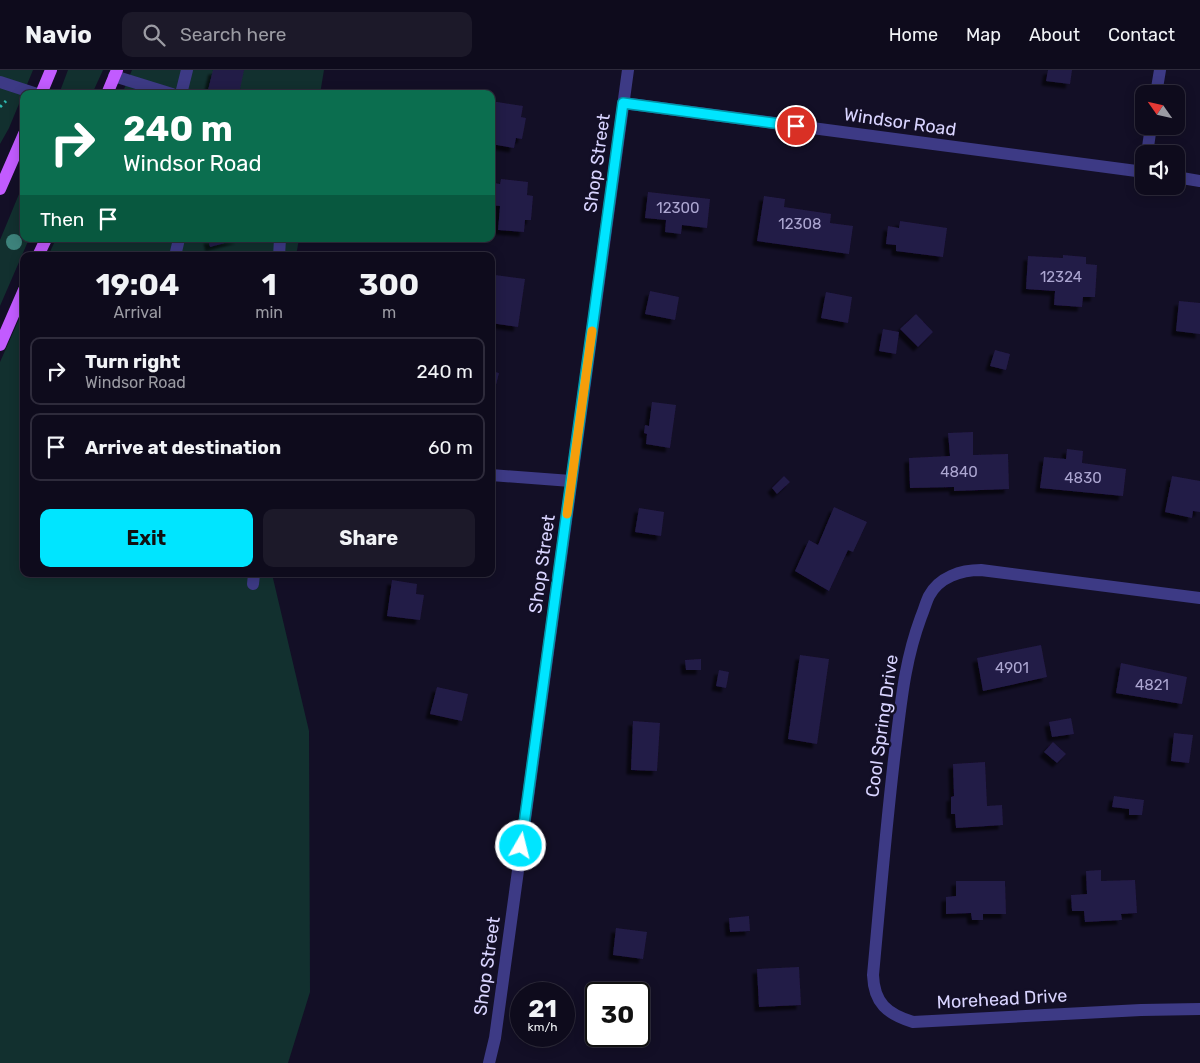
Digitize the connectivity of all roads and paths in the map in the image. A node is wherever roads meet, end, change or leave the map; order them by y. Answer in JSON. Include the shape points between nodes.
{"nodes":[{"id":1,"x":51,"y":70,"type":"edge"},
{"id":2,"x":187,"y":70,"type":"edge"},
{"id":3,"x":628,"y":70,"type":"edge"},
{"id":4,"x":1160,"y":70,"type":"edge"},
{"id":5,"x":115,"y":73,"type":"edge"},
{"id":6,"x":0,"y":82,"type":"edge"},
{"id":7,"x":1158,"y":85,"type":"edge"},
{"id":8,"x":25,"y":90,"type":"edge"},
{"id":9,"x":44,"y":90,"type":"edge"},
{"id":10,"x":109,"y":90,"type":"edge"},
{"id":11,"x":161,"y":90,"type":"edge"},
{"id":12,"x":182,"y":90,"type":"edge"},
{"id":13,"x":623,"y":103,"type":"junction"},
{"id":14,"x":20,"y":143,"type":"edge"},
{"id":15,"x":1135,"y":171,"type":"edge"},
{"id":16,"x":1185,"y":178,"type":"edge"},
{"id":17,"x":1200,"y":181,"type":"edge"},
{"id":18,"x":0,"y":189,"type":"edge"},
{"id":19,"x":20,"y":299,"type":"edge"},
{"id":20,"x":0,"y":345,"type":"edge"},
{"id":21,"x":495,"y":474,"type":"edge"},
{"id":22,"x":571,"y":481,"type":"junction"},
{"id":23,"x":1200,"y":598,"type":"edge"},
{"id":24,"x":877,"y":936,"type":"joint"},
{"id":25,"x":1200,"y":1010,"type":"edge"},
{"id":26,"x":489,"y":1063,"type":"edge"}],
"edges":[{"from":1,"to":9,"type":"main road"},
{"from":2,"to":12,"type":"street"},
{"from":3,"to":13,"type":"street","name":"Shop Street"},
{"from":4,"to":7,"type":"street"},
{"from":5,"to":10,"type":"main road"},
{"from":5,"to":11,"type":"street"},
{"from":6,"to":8,"type":"street"},
{"from":13,"to":15,"type":"street","name":"Windsor Road"},
{"from":13,"to":22,"type":"street","name":"Shop Street"},
{"from":14,"to":18,"type":"main road"},
{"from":16,"to":17,"type":"street"},
{"from":19,"to":20,"type":"main road"},
{"from":21,"to":22,"type":"street"},
{"from":22,"to":26,"type":"street","name":"Shop Street"},
{"from":23,"to":24,"type":"street","name":"Cool Spring Drive","via":[[980,570],[967,570],[940,582],[929,595],[904,676]]},
{"from":24,"to":25,"type":"street","name":"Morehead Drive","via":[[873,975],[876,995],[884,1008],[896,1017],[913,1022]]}]}
